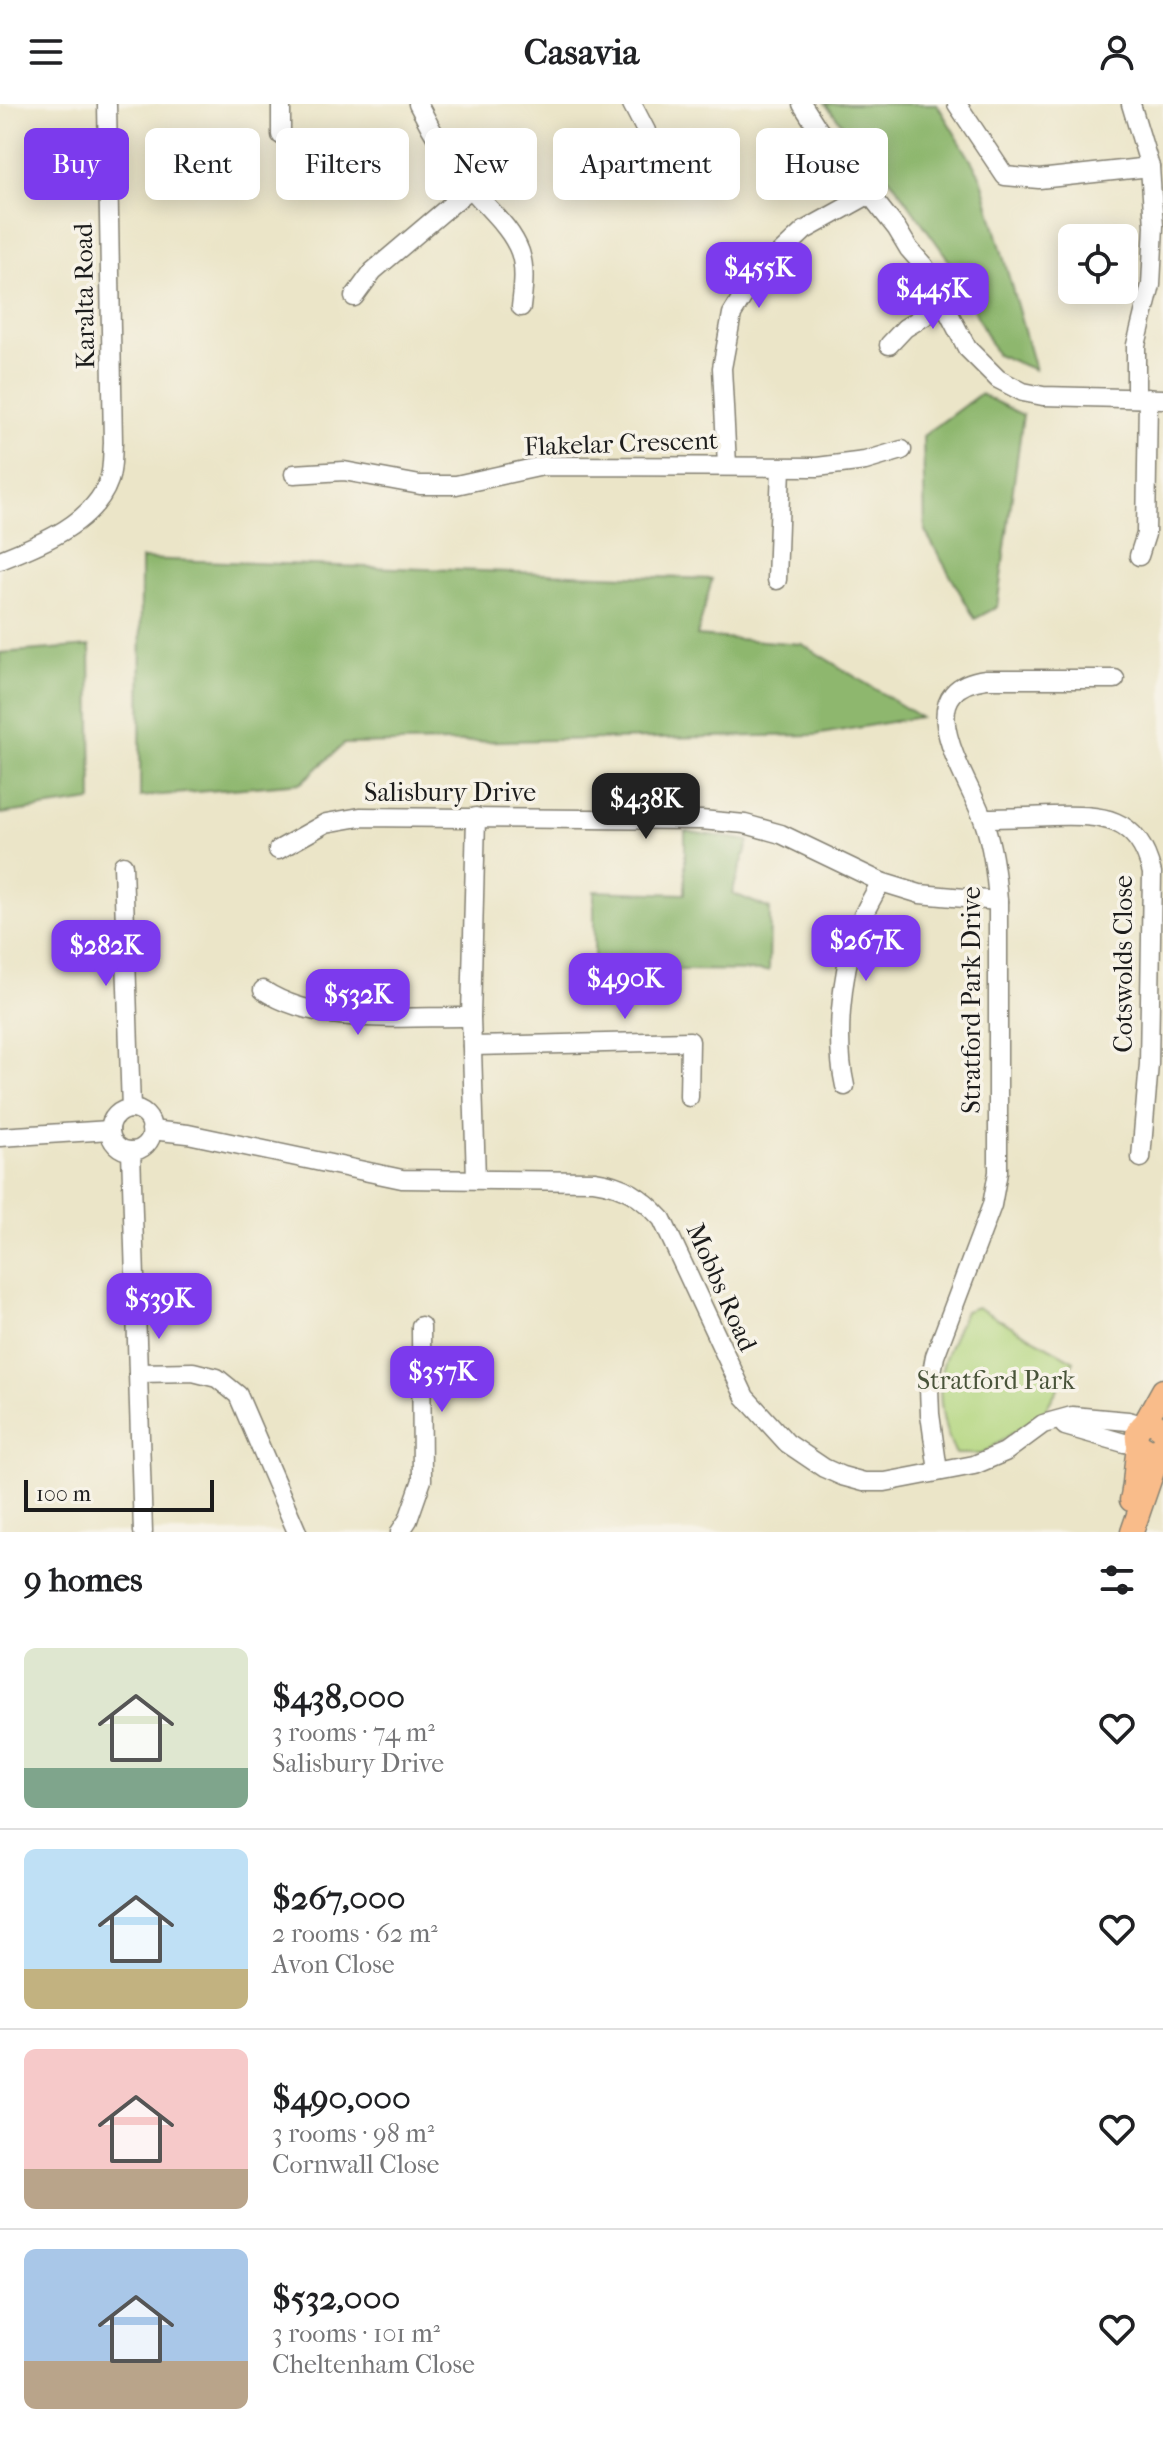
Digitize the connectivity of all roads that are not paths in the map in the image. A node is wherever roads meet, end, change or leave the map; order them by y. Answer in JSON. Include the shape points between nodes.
{"nodes":[{"id":1,"x":107,"y":104,"type":"edge"},
{"id":2,"x":281,"y":104,"type":"edge"},
{"id":3,"x":418,"y":104,"type":"edge"},
{"id":4,"x":632,"y":104,"type":"edge"},
{"id":5,"x":802,"y":104,"type":"edge"},
{"id":6,"x":957,"y":104,"type":"edge"},
{"id":7,"x":1131,"y":104,"type":"edge"},
{"id":8,"x":281,"y":128,"type":"edge"},
{"id":9,"x":430,"y":128,"type":"edge"},
{"id":10,"x":644,"y":128,"type":"edge"},
{"id":11,"x":817,"y":128,"type":"edge"},
{"id":12,"x":1150,"y":167,"type":"junction"},
{"id":13,"x":457,"y":200,"type":"edge"},
{"id":14,"x":482,"y":200,"type":"edge"},
{"id":15,"x":859,"y":200,"type":"edge"},
{"id":16,"x":874,"y":200,"type":"edge"},
{"id":17,"x":354,"y":297,"type":"dead end"},
{"id":18,"x":943,"y":305,"type":"junction"},
{"id":19,"x":521,"y":307,"type":"dead end"},
{"id":20,"x":889,"y":345,"type":"dead end"},
{"id":21,"x":1149,"y":398,"type":"edge"},
{"id":22,"x":902,"y":450,"type":"dead end"},
{"id":23,"x":727,"y":465,"type":"junction"},
{"id":24,"x":781,"y":467,"type":"junction"},
{"id":25,"x":294,"y":474,"type":"dead end"},
{"id":26,"x":1139,"y":556,"type":"dead end"},
{"id":27,"x":0,"y":560,"type":"edge"},
{"id":28,"x":777,"y":580,"type":"dead end"},
{"id":29,"x":1115,"y":679,"type":"dead end"},
{"id":30,"x":476,"y":817,"type":"junction"},
{"id":31,"x":983,"y":818,"type":"junction"},
{"id":32,"x":278,"y":850,"type":"dead end"},
{"id":33,"x":123,"y":865,"type":"dead end"},
{"id":34,"x":881,"y":882,"type":"junction"},
{"id":35,"x":998,"y":901,"type":"junction"},
{"id":36,"x":263,"y":990,"type":"dead end"},
{"id":37,"x":471,"y":1017,"type":"junction"},
{"id":38,"x":472,"y":1046,"type":"junction"},
{"id":39,"x":845,"y":1086,"type":"dead end"},
{"id":40,"x":689,"y":1097,"type":"dead end"},
{"id":41,"x":131,"y":1109,"type":"junction"},
{"id":42,"x":110,"y":1130,"type":"junction"},
{"id":43,"x":151,"y":1130,"type":"junction"},
{"id":44,"x":0,"y":1137,"type":"edge"},
{"id":45,"x":131,"y":1151,"type":"junction"},
{"id":46,"x":1141,"y":1158,"type":"dead end"},
{"id":47,"x":476,"y":1179,"type":"junction"},
{"id":48,"x":421,"y":1326,"type":"dead end"},
{"id":49,"x":139,"y":1373,"type":"junction"},
{"id":50,"x":1163,"y":1390,"type":"edge"},
{"id":51,"x":1148,"y":1432,"type":"edge"},
{"id":52,"x":938,"y":1471,"type":"junction"},
{"id":53,"x":1163,"y":1472,"type":"edge"},
{"id":54,"x":143,"y":1532,"type":"edge"},
{"id":55,"x":297,"y":1532,"type":"edge"},
{"id":56,"x":400,"y":1532,"type":"edge"},
{"id":57,"x":1121,"y":1532,"type":"edge"},
{"id":58,"x":1132,"y":1532,"type":"edge"},
{"id":59,"x":1139,"y":1532,"type":"edge"}],
"edges":[{"from":1,"to":27,"type":"street","name":"Karalta Road","via":[[112,466],[106,487],[85,513],[35,547]]},
{"from":2,"to":8,"type":"street"},
{"from":3,"to":9,"type":"street"},
{"from":4,"to":10,"type":"street"},
{"from":5,"to":11,"type":"street"},
{"from":6,"to":12,"type":"street","via":[[1005,176],[1039,179]]},
{"from":7,"to":12,"type":"street"},
{"from":12,"to":21,"type":"street","via":[[1151,285],[1136,345]]},
{"from":13,"to":17,"type":"street","via":[[373,271]]},
{"from":14,"to":19,"type":"street","via":[[519,251],[524,277]]},
{"from":15,"to":23,"type":"street","via":[[805,230],[755,277],[732,314],[722,368]]},
{"from":16,"to":18,"type":"street","via":[[924,266]]},
{"from":18,"to":20,"type":"street","via":[[905,328]]},
{"from":18,"to":21,"type":"street","via":[[975,358],[1010,386],[1043,396]]},
{"from":21,"to":26,"type":"street","via":[[1146,534]]},
{"from":22,"to":24,"type":"street","name":"Flakelar Crescent","via":[[865,461]]},
{"from":23,"to":24,"type":"street","name":"Flakelar Crescent"},
{"from":23,"to":25,"type":"street","name":"Flakelar Crescent","via":[[543,466],[456,485],[420,485],[344,471]]},
{"from":24,"to":28,"type":"street"},
{"from":29,"to":31,"type":"street","name":"Stratford Park Drive","via":[[986,679],[967,682],[953,694],[946,710],[948,736]]},
{"from":30,"to":32,"type":"street","name":"Salisbury Drive","via":[[360,817],[326,823]]},
{"from":30,"to":34,"type":"street","name":"Salisbury Drive","via":[[745,824],[781,834]]},
{"from":30,"to":37,"type":"street"},
{"from":31,"to":35,"type":"street","name":"Stratford Park Drive","via":[[995,859]]},
{"from":31,"to":46,"type":"street","name":"Cotswolds Close","via":[[1095,815],[1135,836],[1147,852],[1152,873],[1149,1064]]},
{"from":33,"to":41,"type":"street"},
{"from":34,"to":35,"type":"street","name":"Salisbury Drive","via":[[920,894]]},
{"from":34,"to":39,"type":"street","via":[[857,929],[845,977]]},
{"from":35,"to":52,"type":"street","name":"Stratford Park Drive","via":[[998,1172],[992,1205],[935,1356],[929,1388]]},
{"from":36,"to":37,"type":"street","via":[[276,999],[332,1015]]},
{"from":37,"to":38,"type":"street"},
{"from":38,"to":40,"type":"street","via":[[690,1041]]},
{"from":38,"to":47,"type":"street"},
{"from":41,"to":42,"type":"street","via":[[114,1118]]},
{"from":41,"to":43,"type":"street","via":[[148,1118]]},
{"from":42,"to":44,"type":"street"},
{"from":42,"to":45,"type":"street","via":[[114,1143]]},
{"from":43,"to":45,"type":"street","via":[[148,1142]]},
{"from":43,"to":47,"type":"street","name":"Mobbs Road","via":[[402,1179]]},
{"from":45,"to":49,"type":"street"},
{"from":47,"to":52,"type":"street","name":"Mobbs Road","via":[[594,1181],[638,1195],[673,1238],[745,1397],[787,1443],[824,1468],[864,1482]]},
{"from":48,"to":56,"type":"street","via":[[422,1480]]},
{"from":49,"to":54,"type":"street"},
{"from":49,"to":55,"type":"street","via":[[193,1372],[217,1378],[238,1395]]},
{"from":50,"to":51,"type":"main road"},
{"from":51,"to":52,"type":"street","name":"Mobbs Road","via":[[1124,1443],[1061,1421],[1043,1424],[990,1460]]},
{"from":51,"to":57,"type":"main road","via":[[1136,1456],[1135,1485]]},
{"from":51,"to":58,"type":"main road"},
{"from":53,"to":59,"type":"main road"}]}
